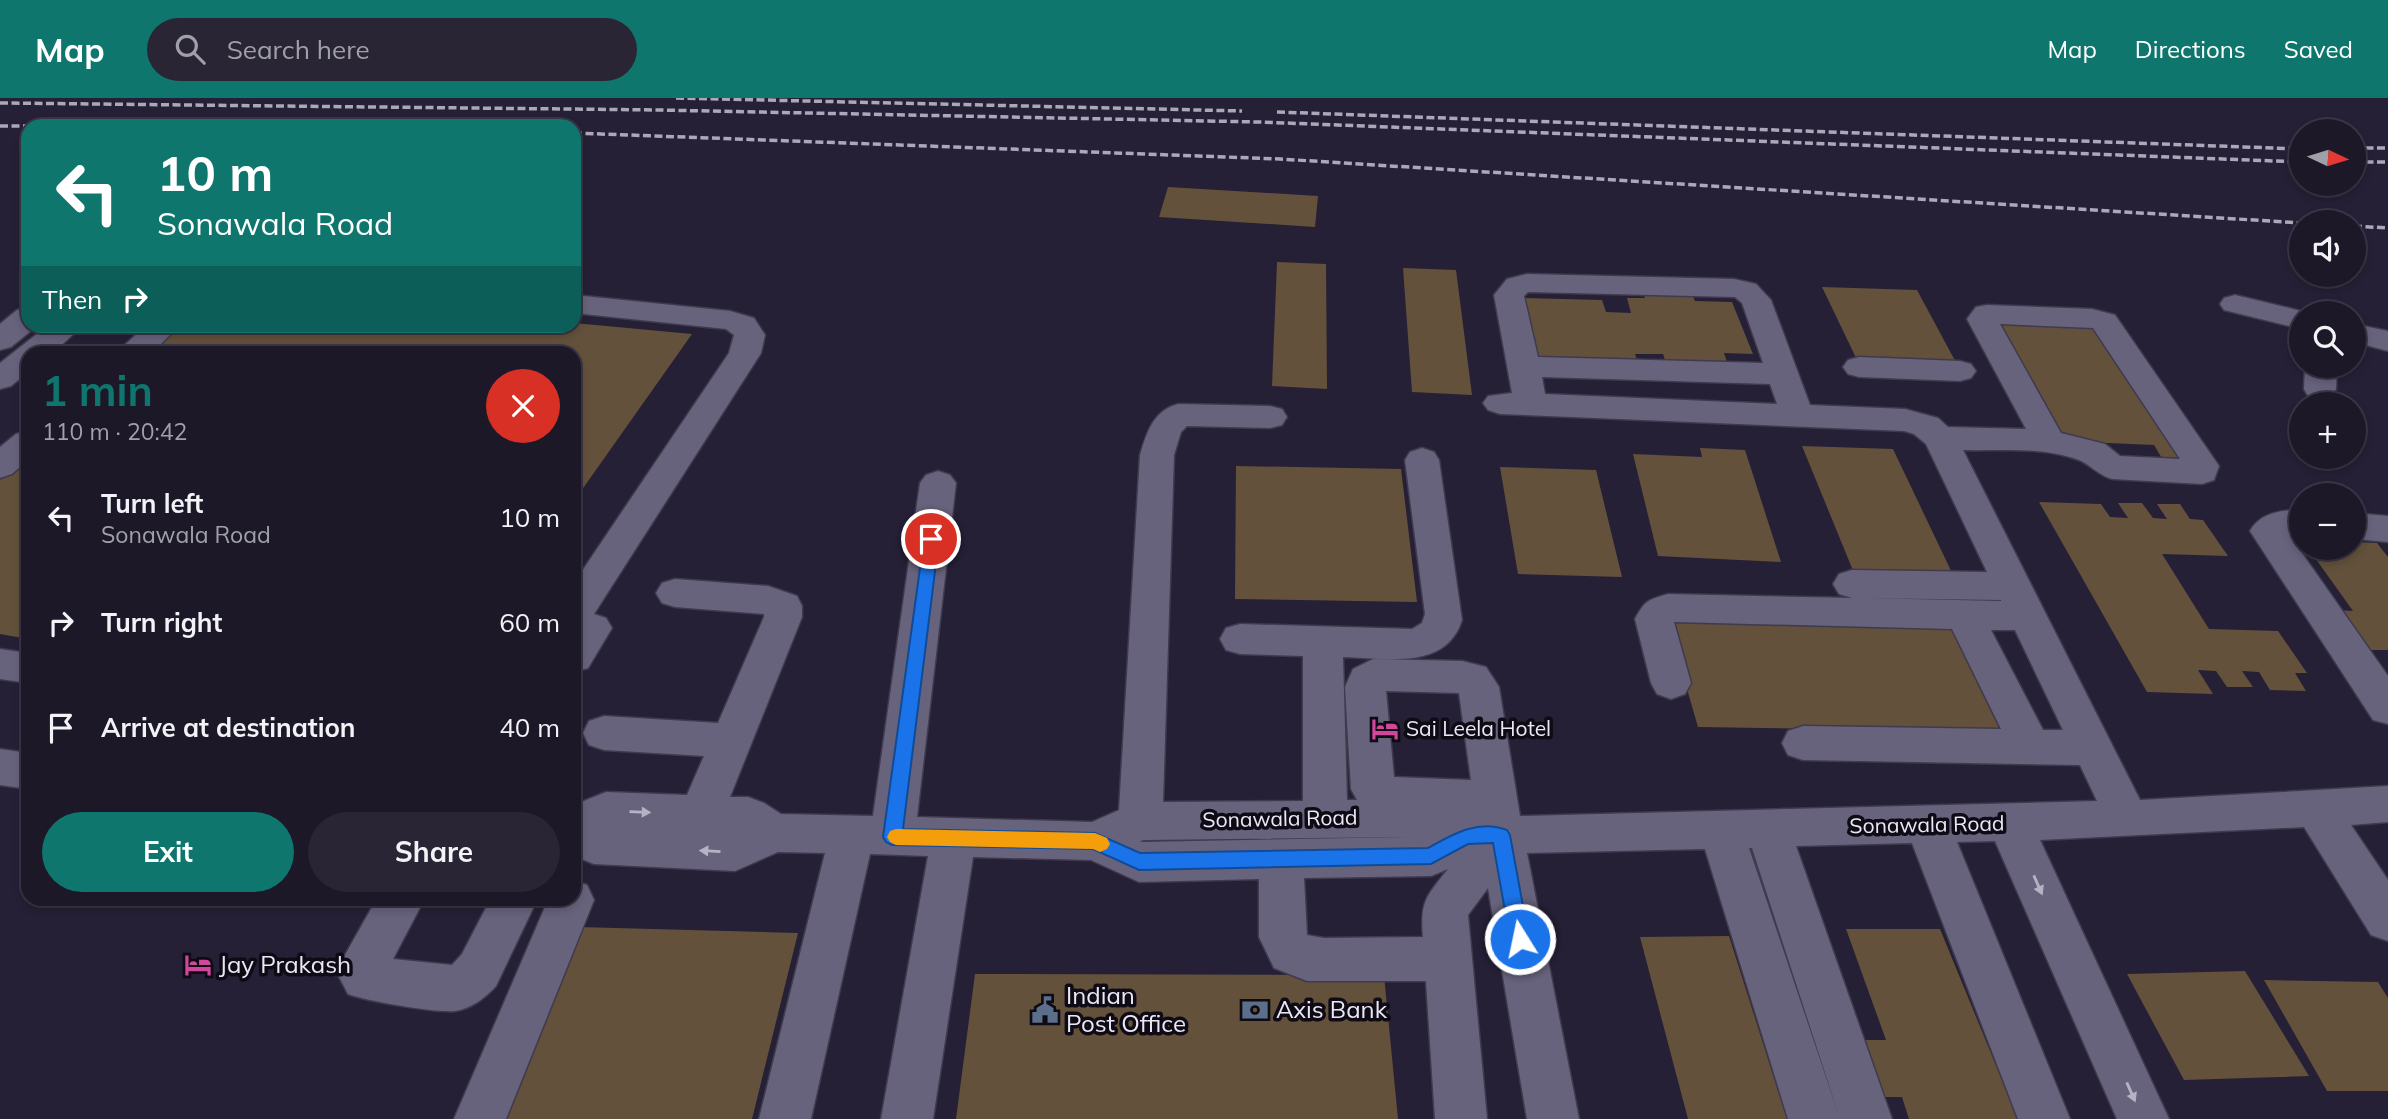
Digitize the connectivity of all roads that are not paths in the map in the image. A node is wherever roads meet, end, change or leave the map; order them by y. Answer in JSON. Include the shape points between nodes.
{"nodes":[{"id":1,"x":2235,"y":304,"type":"dead end"},
{"id":2,"x":581,"y":305,"type":"edge"},
{"id":3,"x":2289,"y":317,"type":"edge"},
{"id":4,"x":21,"y":323,"type":"edge"},
{"id":5,"x":57,"y":333,"type":"edge"},
{"id":6,"x":155,"y":333,"type":"edge"},
{"id":7,"x":2366,"y":335,"type":"edge"},
{"id":8,"x":0,"y":340,"type":"edge"},
{"id":9,"x":2388,"y":341,"type":"edge"},
{"id":10,"x":41,"y":346,"type":"edge"},
{"id":11,"x":140,"y":346,"type":"edge"},
{"id":12,"x":21,"y":362,"type":"edge"},
{"id":13,"x":1524,"y":367,"type":"junction"},
{"id":14,"x":1960,"y":371,"type":"dead end"},
{"id":15,"x":1782,"y":374,"type":"junction"},
{"id":16,"x":0,"y":379,"type":"edge"},
{"id":17,"x":1797,"y":414,"type":"junction"},
{"id":18,"x":1270,"y":417,"type":"dead end"},
{"id":19,"x":1905,"y":420,"type":"junction"},
{"id":20,"x":1940,"y":438,"type":"junction"},
{"id":21,"x":2049,"y":441,"type":"junction"},
{"id":22,"x":21,"y":448,"type":"edge"},
{"id":23,"x":1422,"y":460,"type":"dead end"},
{"id":24,"x":0,"y":466,"type":"edge"},
{"id":25,"x":938,"y":483,"type":"dead end"},
{"id":26,"x":2289,"y":523,"type":"edge"},
{"id":27,"x":2366,"y":527,"type":"edge"},
{"id":28,"x":2388,"y":529,"type":"edge"},
{"id":29,"x":1852,"y":584,"type":"dead end"},
{"id":30,"x":675,"y":593,"type":"dead end"},
{"id":31,"x":2020,"y":601,"type":"junction"},
{"id":32,"x":1964,"y":614,"type":"junction"},
{"id":33,"x":581,"y":631,"type":"edge"},
{"id":34,"x":1240,"y":639,"type":"dead end"},
{"id":35,"x":1323,"y":641,"type":"junction"},
{"id":36,"x":0,"y":664,"type":"edge"},
{"id":37,"x":21,"y":667,"type":"edge"},
{"id":38,"x":1671,"y":683,"type":"dead end"},
{"id":39,"x":2388,"y":708,"type":"edge"},
{"id":40,"x":604,"y":733,"type":"dead end"},
{"id":41,"x":731,"y":741,"type":"junction"},
{"id":42,"x":1803,"y":743,"type":"dead end"},
{"id":43,"x":2031,"y":747,"type":"junction"},
{"id":44,"x":2093,"y":748,"type":"junction"},
{"id":45,"x":0,"y":767,"type":"edge"},
{"id":46,"x":21,"y":770,"type":"edge"},
{"id":47,"x":2388,"y":804,"type":"edge"},
{"id":48,"x":2316,"y":808,"type":"junction"},
{"id":49,"x":701,"y":814,"type":"junction"},
{"id":50,"x":1325,"y":819,"type":"junction"},
{"id":51,"x":2128,"y":819,"type":"junction"},
{"id":52,"x":1140,"y":821,"type":"junction"},
{"id":53,"x":2010,"y":822,"type":"junction"},
{"id":54,"x":1487,"y":823,"type":"junction"},
{"id":55,"x":1927,"y":824,"type":"junction"},
{"id":56,"x":1721,"y":829,"type":"junction"},
{"id":57,"x":1768,"y":829,"type":"junction"},
{"id":58,"x":774,"y":833,"type":"junction"},
{"id":59,"x":581,"y":835,"type":"edge"},
{"id":60,"x":872,"y":836,"type":"junction"},
{"id":61,"x":954,"y":838,"type":"junction"},
{"id":62,"x":1095,"y":841,"type":"junction"},
{"id":63,"x":1281,"y":859,"type":"junction"},
{"id":64,"x":398,"y":906,"type":"edge"},
{"id":65,"x":511,"y":906,"type":"edge"},
{"id":66,"x":569,"y":906,"type":"edge"},
{"id":67,"x":2388,"y":920,"type":"edge"},
{"id":68,"x":1448,"y":959,"type":"junction"},
{"id":69,"x":480,"y":1119,"type":"edge"},
{"id":70,"x":785,"y":1119,"type":"edge"},
{"id":71,"x":907,"y":1119,"type":"edge"},
{"id":72,"x":1461,"y":1119,"type":"edge"},
{"id":73,"x":1553,"y":1119,"type":"edge"},
{"id":74,"x":1814,"y":1119,"type":"edge"},
{"id":75,"x":1866,"y":1119,"type":"edge"},
{"id":76,"x":2044,"y":1119,"type":"edge"},
{"id":77,"x":2143,"y":1119,"type":"edge"}],
"edges":[{"from":1,"to":3,"type":"street"},
{"from":2,"to":33,"type":"street","via":[[730,320],[749,329],[750,342]]},
{"from":4,"to":8,"type":"street"},
{"from":5,"to":10,"type":"street"},
{"from":6,"to":11,"type":"street"},
{"from":7,"to":9,"type":"street"},
{"from":12,"to":16,"type":"street"},
{"from":13,"to":15,"type":"street"},
{"from":13,"to":15,"type":"street","via":[[1509,295],[1518,285],[1734,288],[1745,290],[1756,300]]},
{"from":13,"to":17,"type":"street","via":[[1516,403]]},
{"from":14,"to":19,"type":"street","via":[[1871,368]]},
{"from":15,"to":17,"type":"street"},
{"from":17,"to":19,"type":"street"},
{"from":18,"to":52,"type":"street","via":[[1178,415],[1166,428],[1157,455]]},
{"from":19,"to":20,"type":"street","via":[[1926,426]]},
{"from":20,"to":21,"type":"street"},
{"from":20,"to":31,"type":"street"},
{"from":21,"to":21,"type":"street","via":[[1982,319],[1987,314],[2104,322],[2203,469],[2197,474],[2112,467],[2093,452]]},
{"from":22,"to":24,"type":"street"},
{"from":23,"to":35,"type":"street","via":[[1443,625],[1436,635],[1416,644]]},
{"from":25,"to":60,"type":"street"},
{"from":26,"to":39,"type":"street","via":[[2267,531]]},
{"from":27,"to":28,"type":"street"},
{"from":29,"to":31,"type":"street"},
{"from":30,"to":41,"type":"street","via":[[768,600],[783,606],[783,617]]},
{"from":31,"to":32,"type":"street"},
{"from":31,"to":44,"type":"street"},
{"from":32,"to":38,"type":"street","via":[[1668,608],[1654,619]]},
{"from":32,"to":43,"type":"street"},
{"from":34,"to":35,"type":"street"},
{"from":35,"to":50,"type":"street"},
{"from":36,"to":37,"type":"street"},
{"from":40,"to":41,"type":"street"},
{"from":41,"to":49,"type":"street"},
{"from":42,"to":43,"type":"street"},
{"from":43,"to":44,"type":"street"},
{"from":44,"to":51,"type":"street"},
{"from":45,"to":46,"type":"street"},
{"from":47,"to":48,"type":"street","name":"Sonawala Road"},
{"from":48,"to":51,"type":"street","name":"Sonawala Road"},
{"from":48,"to":67,"type":"street"},
{"from":49,"to":58,"type":"street","name":"Sonawala Road","via":[[748,816]]},
{"from":59,"to":49,"type":"street","name":"Sonawala Road","one_way":true,"via":[[606,811]]},
{"from":50,"to":52,"type":"street","name":"Sonawala Road"},
{"from":50,"to":54,"type":"street","name":"Sonawala Road"},
{"from":51,"to":53,"type":"street","name":"Sonawala Road"},
{"from":52,"to":62,"type":"street","name":"Sonawala Road"},
{"from":53,"to":55,"type":"street","name":"Sonawala Road"},
{"from":53,"to":77,"type":"street","one_way":true},
{"from":54,"to":56,"type":"street","name":"Sonawala Road"},
{"from":54,"to":63,"type":"street","name":"Sonawala Road","via":[[1431,856]]},
{"from":54,"to":68,"type":"street","via":[[1444,910]]},
{"from":54,"to":73,"type":"street"},
{"from":55,"to":57,"type":"street","name":"Sonawala Road"},
{"from":55,"to":76,"type":"street"},
{"from":56,"to":57,"type":"street","name":"Sonawala Road"},
{"from":56,"to":74,"type":"street"},
{"from":57,"to":75,"type":"street"},
{"from":58,"to":59,"type":"street","name":"Sonawala Road","one_way":true,"via":[[735,852]]},
{"from":58,"to":60,"type":"street","name":"Sonawala Road"},
{"from":60,"to":61,"type":"street","name":"Sonawala Road"},
{"from":60,"to":70,"type":"street"},
{"from":61,"to":62,"type":"street","name":"Sonawala Road"},
{"from":61,"to":71,"type":"street"},
{"from":62,"to":63,"type":"street","name":"Sonawala Road","via":[[1139,862]]},
{"from":63,"to":68,"type":"street","via":[[1283,937],[1291,953],[1325,960]]},
{"from":64,"to":65,"type":"street","via":[[360,971],[365,978],[455,988],[480,970]]},
{"from":66,"to":69,"type":"street"},
{"from":68,"to":72,"type":"street"}]}
